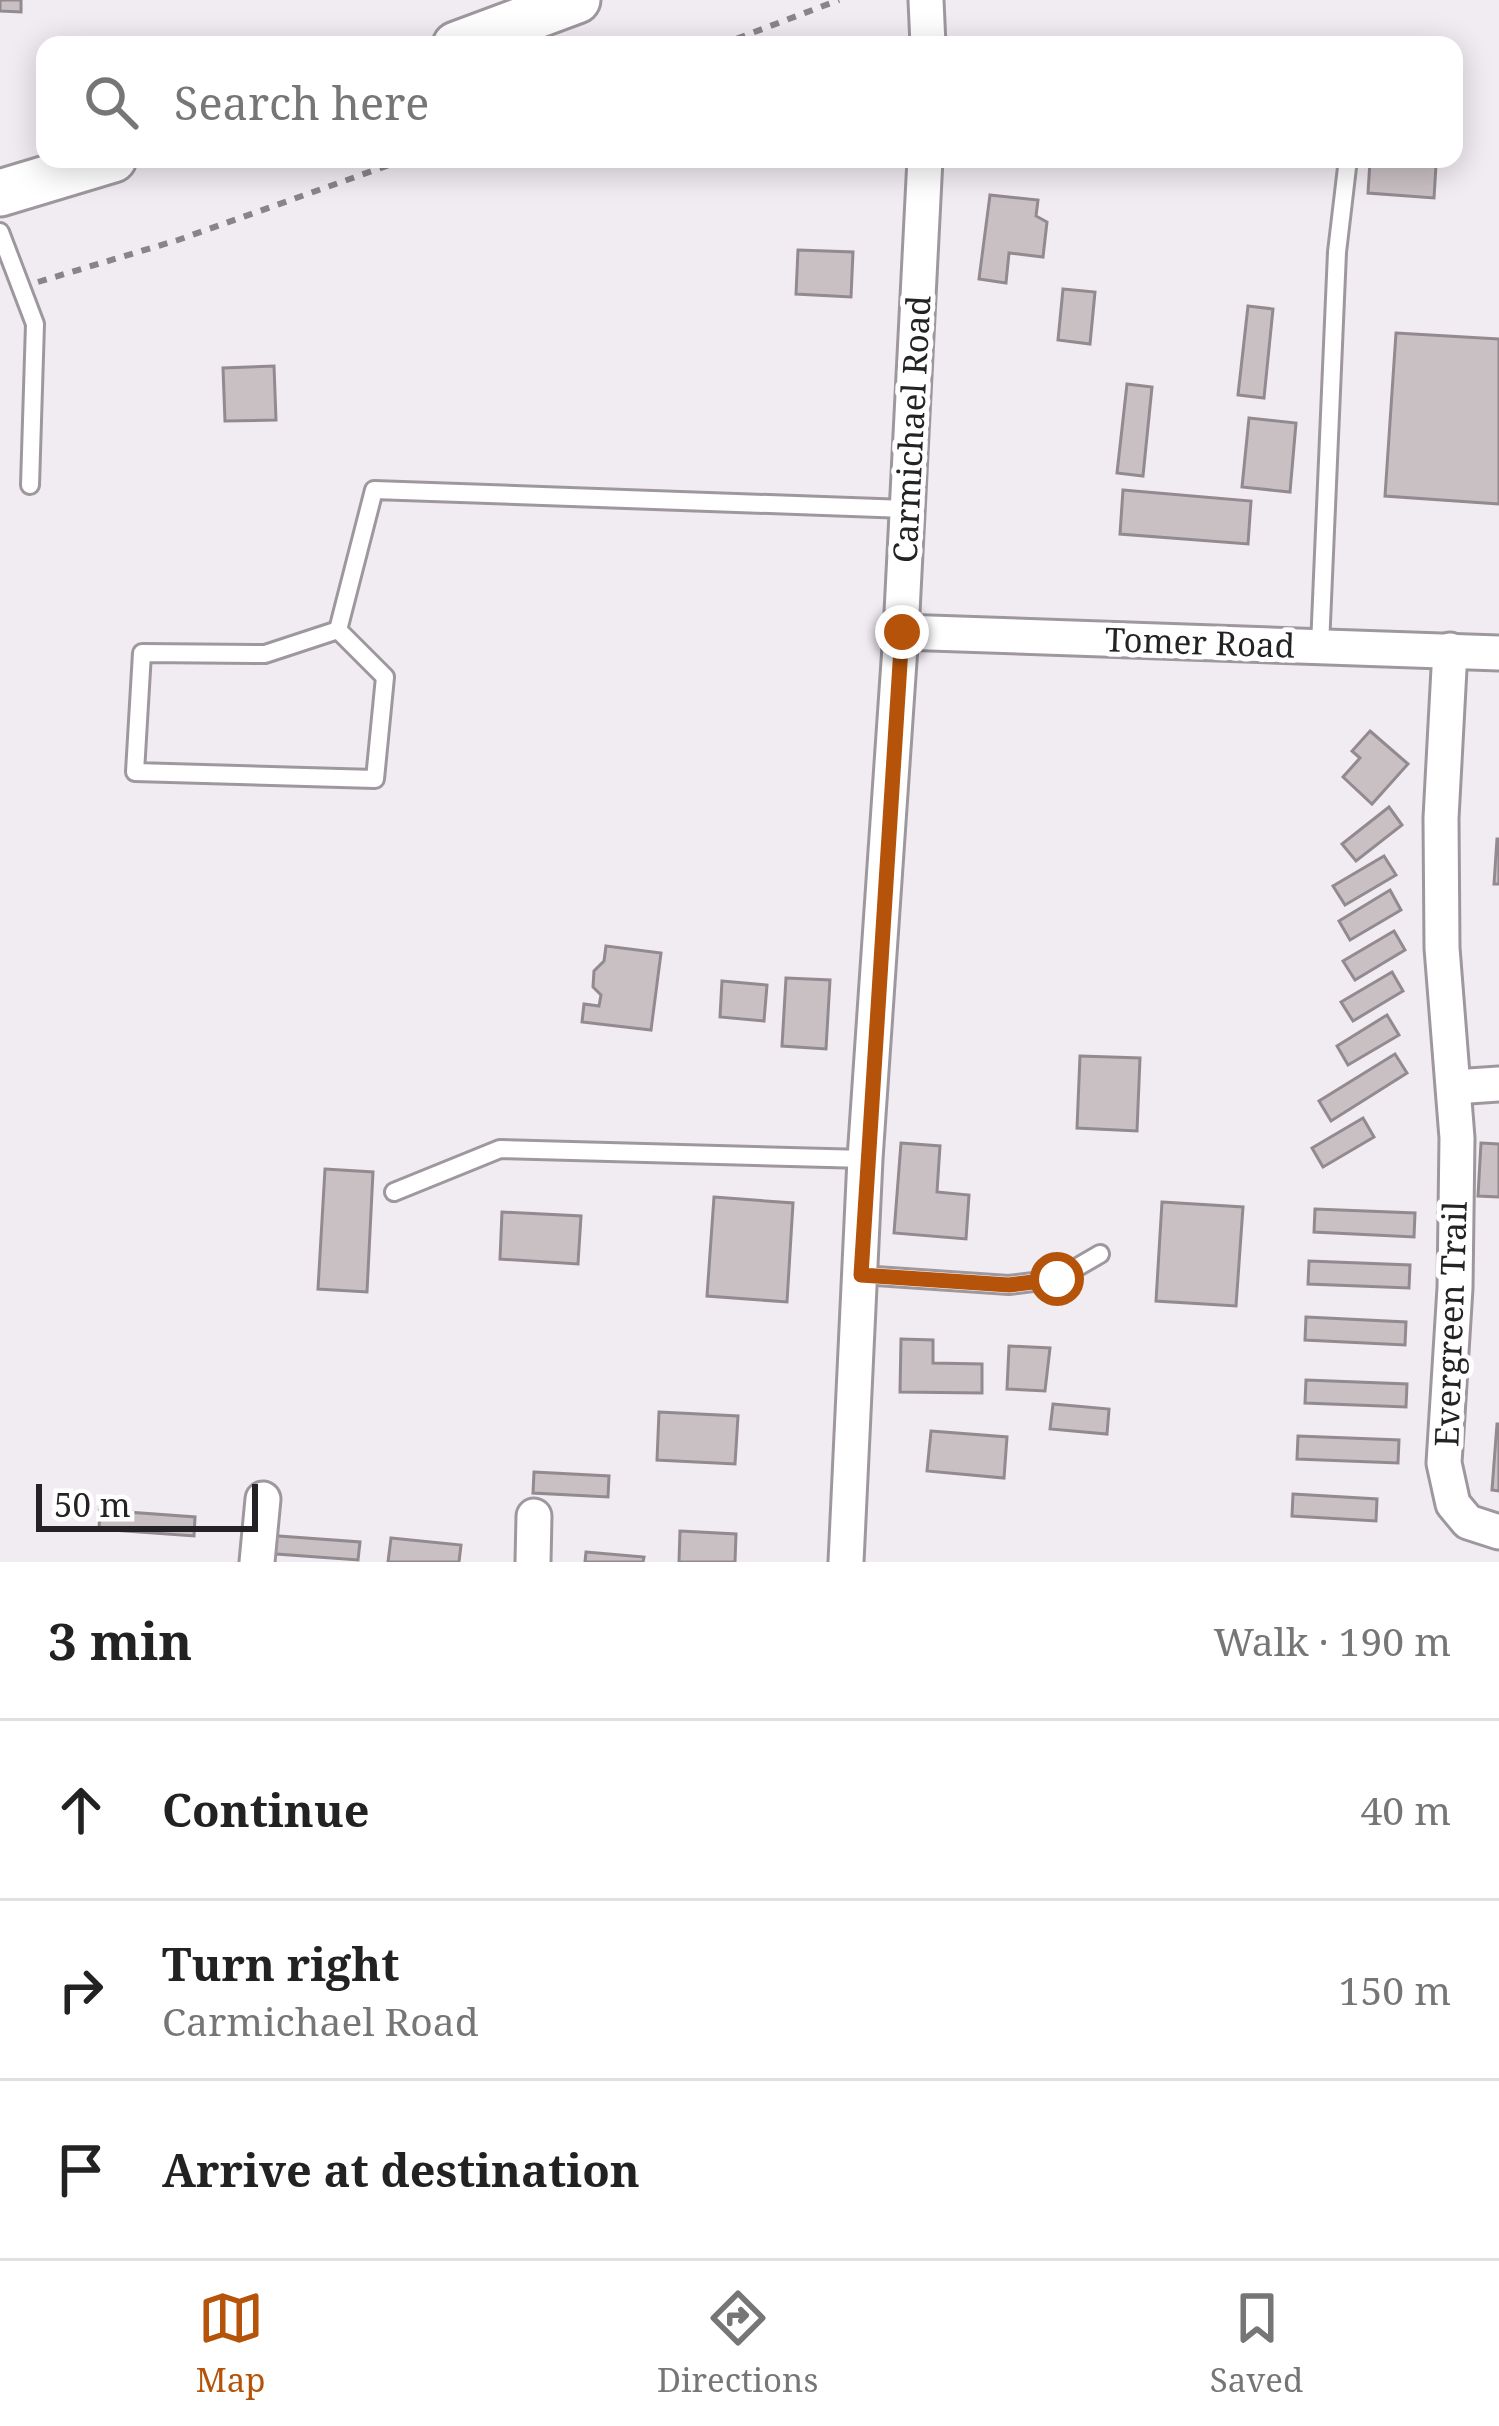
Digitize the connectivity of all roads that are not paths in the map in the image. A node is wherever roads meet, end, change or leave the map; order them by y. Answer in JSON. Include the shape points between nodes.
{"nodes":[{"id":1,"x":578,"y":0,"type":"edge"},
{"id":2,"x":926,"y":0,"type":"edge"},
{"id":3,"x":480,"y":36,"type":"edge"},
{"id":4,"x":928,"y":36,"type":"edge"},
{"id":5,"x":82,"y":168,"type":"edge"},
{"id":6,"x":925,"y":168,"type":"edge"},
{"id":7,"x":1347,"y":168,"type":"edge"},
{"id":8,"x":0,"y":193,"type":"edge"},
{"id":9,"x":0,"y":232,"type":"edge"},
{"id":10,"x":30,"y":485,"type":"dead end"},
{"id":11,"x":905,"y":508,"type":"junction"},
{"id":12,"x":338,"y":630,"type":"junction"},
{"id":13,"x":902,"y":632,"type":"junction"},
{"id":14,"x":1320,"y":646,"type":"junction"},
{"id":15,"x":1450,"y":650,"type":"junction"},
{"id":16,"x":1499,"y":652,"type":"edge"},
{"id":17,"x":1499,"y":1084,"type":"edge"},
{"id":18,"x":1454,"y":1087,"type":"junction"},
{"id":19,"x":866,"y":1159,"type":"junction"},
{"id":20,"x":394,"y":1192,"type":"dead end"},
{"id":21,"x":1100,"y":1254,"type":"dead end"},
{"id":22,"x":861,"y":1275,"type":"junction"},
{"id":23,"x":263,"y":1499,"type":"dead end"},
{"id":24,"x":534,"y":1516,"type":"dead end"},
{"id":25,"x":1499,"y":1532,"type":"edge"},
{"id":26,"x":257,"y":1562,"type":"edge"},
{"id":27,"x":533,"y":1562,"type":"edge"},
{"id":28,"x":846,"y":1562,"type":"edge"}],
"edges":[{"from":1,"to":3,"type":"main road"},
{"from":2,"to":4,"type":"street"},
{"from":5,"to":8,"type":"main road"},
{"from":6,"to":11,"type":"street","name":"Carmichael Road"},
{"from":7,"to":14,"type":"lane"},
{"from":9,"to":10,"type":"lane","via":[[35,324]]},
{"from":11,"to":12,"type":"lane","via":[[374,490]]},
{"from":11,"to":13,"type":"street","name":"Carmichael Road"},
{"from":12,"to":12,"type":"lane","via":[[265,653],[142,653],[135,772],[375,779],[385,676]]},
{"from":13,"to":14,"type":"street","name":"Tomer Road"},
{"from":13,"to":19,"type":"street","name":"Carmichael Road"},
{"from":14,"to":15,"type":"street","name":"Tomer Road"},
{"from":15,"to":16,"type":"street","name":"Tomer Road"},
{"from":15,"to":18,"type":"street","name":"Evergreen Trail","via":[[1441,818]]},
{"from":17,"to":18,"type":"street"},
{"from":18,"to":25,"type":"street","name":"Evergreen Trail","via":[[1455,1288],[1444,1463],[1453,1504],[1468,1522]]},
{"from":19,"to":20,"type":"lane","via":[[500,1149]]},
{"from":19,"to":22,"type":"street","name":"Carmichael Road"},
{"from":21,"to":22,"type":"lane","via":[[1057,1279],[1009,1285]]},
{"from":22,"to":28,"type":"street","name":"Carmichael Road"},
{"from":23,"to":26,"type":"street"},
{"from":24,"to":27,"type":"street"}]}
